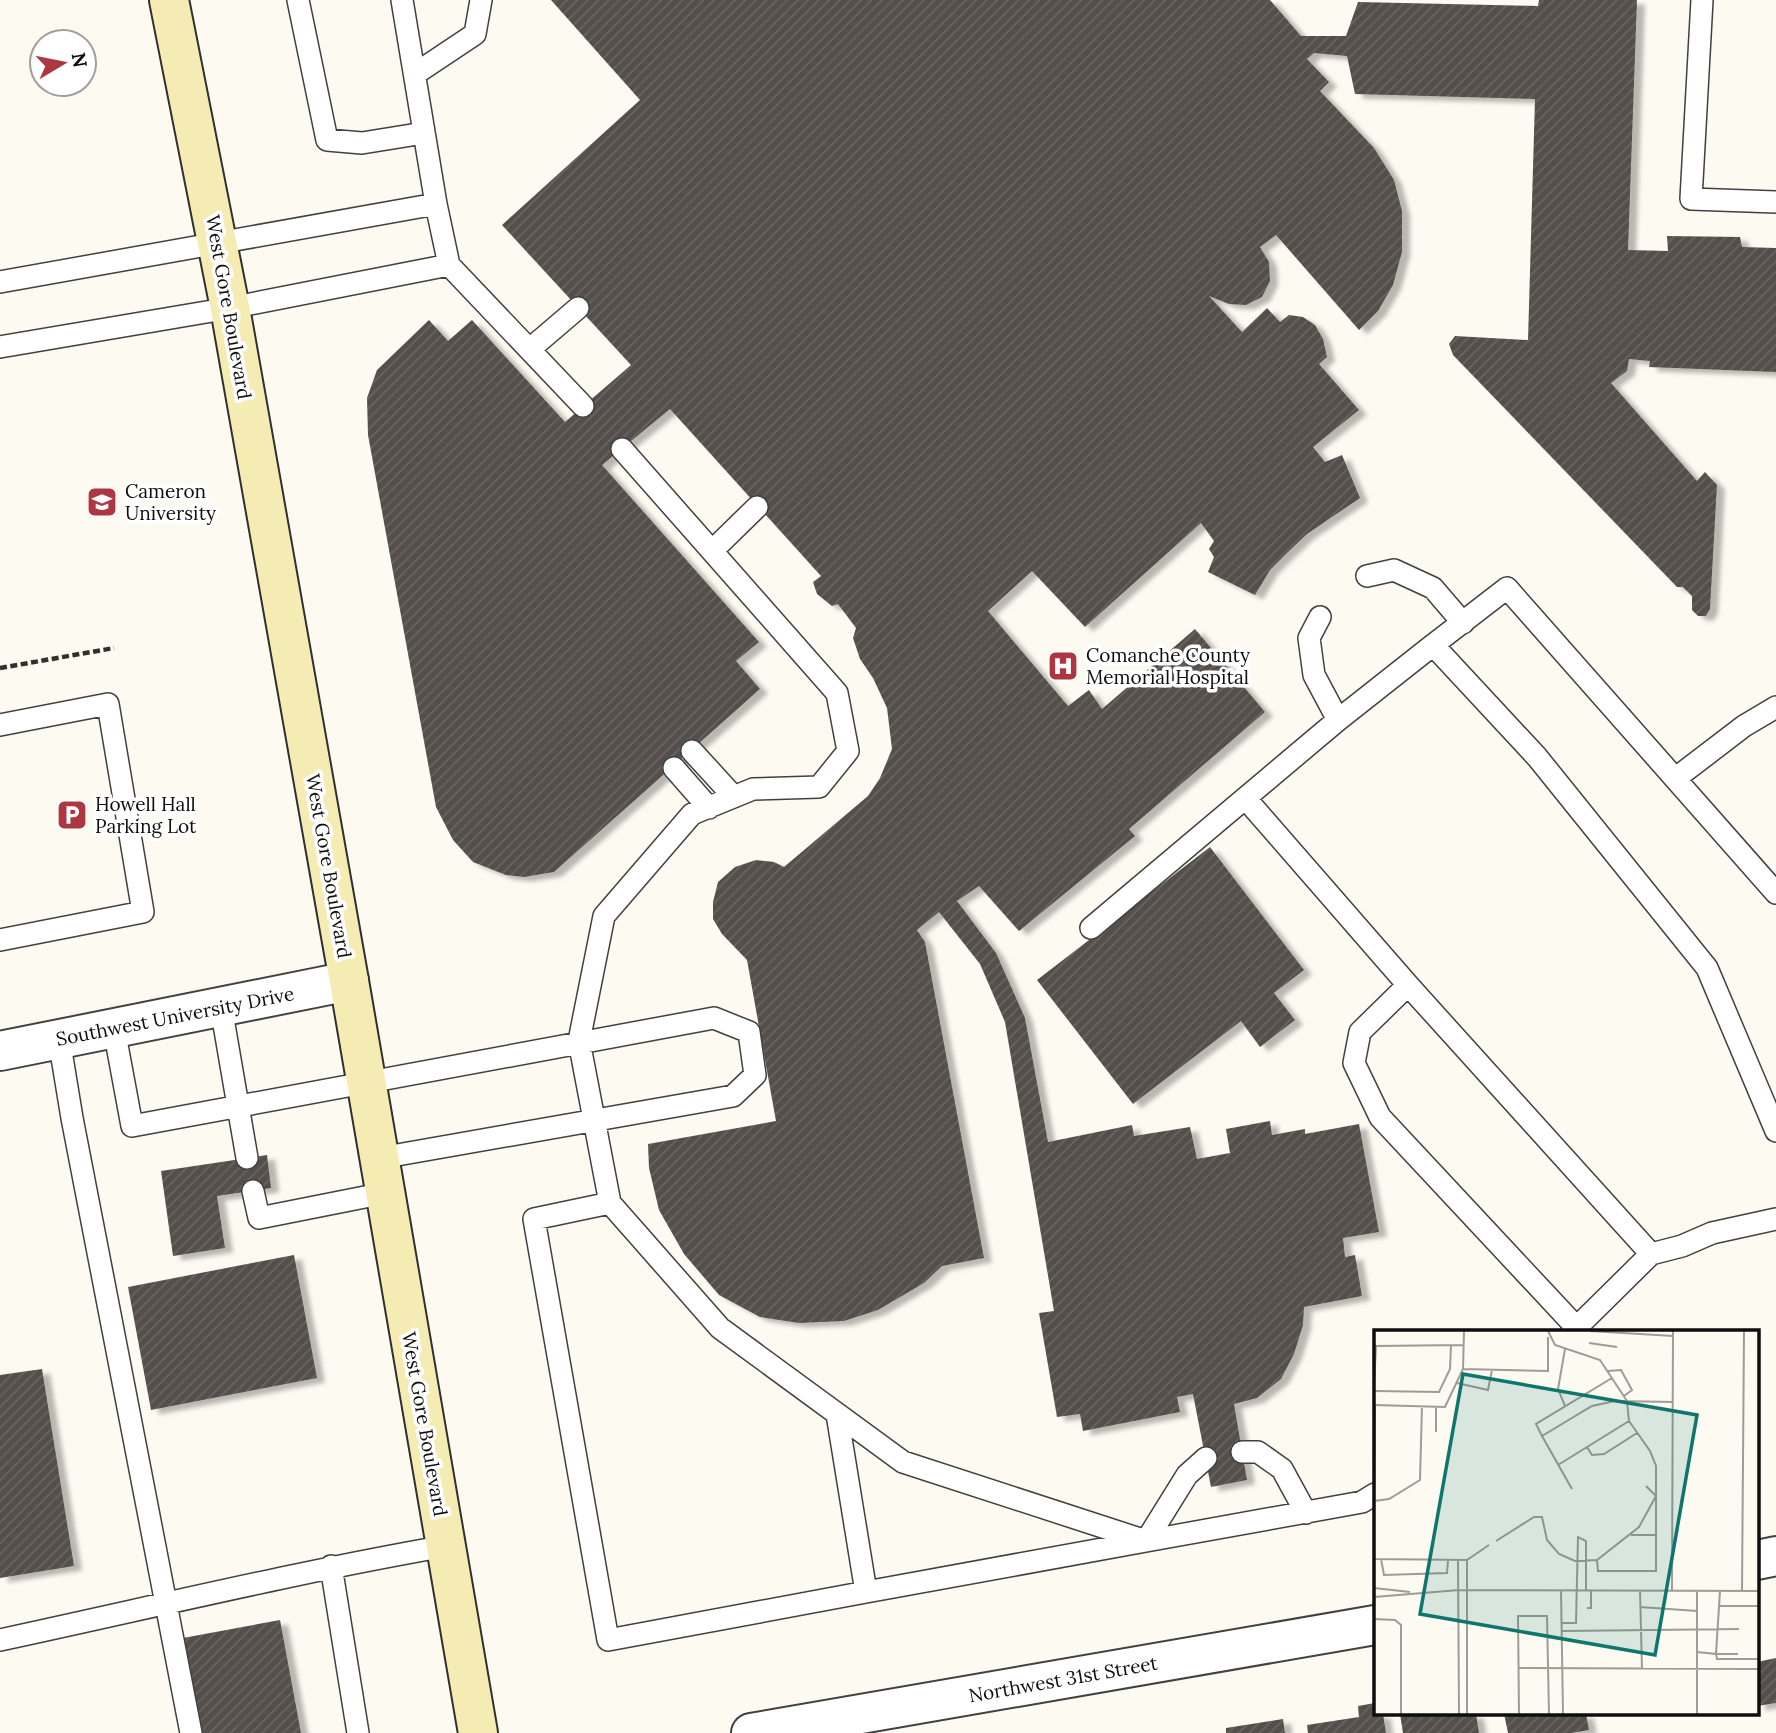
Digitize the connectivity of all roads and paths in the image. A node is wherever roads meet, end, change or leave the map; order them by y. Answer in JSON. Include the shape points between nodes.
{"nodes":[{"id":1,"x":169,"y":0,"type":"edge"},
{"id":2,"x":298,"y":0,"type":"edge"},
{"id":3,"x":402,"y":0,"type":"edge"},
{"id":4,"x":481,"y":0,"type":"edge"},
{"id":5,"x":1702,"y":0,"type":"edge"},
{"id":6,"x":415,"y":74,"type":"junction"},
{"id":7,"x":424,"y":133,"type":"junction"},
{"id":8,"x":1776,"y":202,"type":"edge"},
{"id":9,"x":436,"y":204,"type":"junction"},
{"id":10,"x":218,"y":244,"type":"junction"},
{"id":11,"x":449,"y":265,"type":"junction"},
{"id":12,"x":0,"y":282,"type":"edge"},
{"id":13,"x":230,"y":308,"type":"junction"},
{"id":14,"x":578,"y":308,"type":"dead end"},
{"id":15,"x":0,"y":347,"type":"edge"},
{"id":16,"x":530,"y":349,"type":"junction"},
{"id":17,"x":583,"y":406,"type":"dead end"},
{"id":18,"x":622,"y":449,"type":"dead end"},
{"id":19,"x":757,"y":507,"type":"dead end"},
{"id":20,"x":713,"y":550,"type":"junction"},
{"id":21,"x":1367,"y":576,"type":"dead end"},
{"id":22,"x":1320,"y":617,"type":"dead end"},
{"id":23,"x":1463,"y":623,"type":"junction"},
{"id":24,"x":1433,"y":645,"type":"junction"},
{"id":25,"x":114,"y":648,"type":"dead end"},
{"id":26,"x":0,"y":668,"type":"edge"},
{"id":27,"x":1776,"y":707,"type":"edge"},
{"id":28,"x":1338,"y":720,"type":"junction"},
{"id":29,"x":0,"y":724,"type":"edge"},
{"id":30,"x":692,"y":751,"type":"dead end"},
{"id":31,"x":674,"y":768,"type":"dead end"},
{"id":32,"x":1676,"y":778,"type":"junction"},
{"id":33,"x":734,"y":797,"type":"junction"},
{"id":34,"x":1246,"y":799,"type":"junction"},
{"id":35,"x":709,"y":808,"type":"junction"},
{"id":36,"x":1776,"y":893,"type":"edge"},
{"id":37,"x":1091,"y":928,"type":"dead end"},
{"id":38,"x":0,"y":940,"type":"edge"},
{"id":39,"x":349,"y":981,"type":"junction"},
{"id":40,"x":1408,"y":985,"type":"junction"},
{"id":41,"x":221,"y":1007,"type":"junction"},
{"id":42,"x":114,"y":1029,"type":"junction"},
{"id":43,"x":59,"y":1039,"type":"junction"},
{"id":44,"x":579,"y":1041,"type":"junction"},
{"id":45,"x":0,"y":1051,"type":"edge"},
{"id":46,"x":367,"y":1083,"type":"junction"},
{"id":47,"x":238,"y":1106,"type":"junction"},
{"id":48,"x":595,"y":1121,"type":"junction"},
{"id":49,"x":1776,"y":1131,"type":"edge"},
{"id":50,"x":247,"y":1158,"type":"dead end"},
{"id":51,"x":383,"y":1175,"type":"junction"},
{"id":52,"x":253,"y":1191,"type":"dead end"},
{"id":53,"x":610,"y":1202,"type":"junction"},
{"id":54,"x":1776,"y":1219,"type":"edge"},
{"id":55,"x":1651,"y":1254,"type":"junction"},
{"id":56,"x":1574,"y":1330,"type":"edge"},
{"id":57,"x":837,"y":1414,"type":"junction"},
{"id":58,"x":1242,"y":1452,"type":"dead end"},
{"id":59,"x":1206,"y":1458,"type":"dead end"},
{"id":60,"x":1374,"y":1495,"type":"edge"},
{"id":61,"x":1306,"y":1513,"type":"junction"},
{"id":62,"x":1146,"y":1541,"type":"junction"},
{"id":63,"x":446,"y":1546,"type":"junction"},
{"id":64,"x":1776,"y":1556,"type":"edge"},
{"id":65,"x":1758,"y":1559,"type":"edge"},
{"id":66,"x":331,"y":1566,"type":"junction"},
{"id":67,"x":866,"y":1592,"type":"junction"},
{"id":68,"x":167,"y":1604,"type":"junction"},
{"id":69,"x":1374,"y":1625,"type":"edge"},
{"id":70,"x":0,"y":1640,"type":"edge"},
{"id":71,"x":191,"y":1733,"type":"edge"},
{"id":72,"x":358,"y":1733,"type":"edge"},
{"id":73,"x":478,"y":1733,"type":"edge"},
{"id":74,"x":751,"y":1733,"type":"edge"}],
"edges":[{"from":1,"to":10,"type":"main road","name":"West Gore Boulevard"},
{"from":2,"to":7,"type":"lane","via":[[327,140],[362,143]]},
{"from":3,"to":6,"type":"lane"},
{"from":4,"to":6,"type":"lane","via":[[475,34]]},
{"from":5,"to":8,"type":"lane","via":[[1691,199]]},
{"from":6,"to":7,"type":"lane"},
{"from":7,"to":9,"type":"lane"},
{"from":9,"to":10,"type":"lane"},
{"from":9,"to":11,"type":"lane"},
{"from":10,"to":12,"type":"lane"},
{"from":10,"to":13,"type":"main road","name":"West Gore Boulevard"},
{"from":11,"to":13,"type":"lane"},
{"from":11,"to":16,"type":"lane"},
{"from":13,"to":15,"type":"lane"},
{"from":13,"to":39,"type":"main road","name":"West Gore Boulevard"},
{"from":14,"to":16,"type":"lane"},
{"from":16,"to":17,"type":"lane"},
{"from":18,"to":20,"type":"lane"},
{"from":19,"to":20,"type":"lane"},
{"from":20,"to":33,"type":"lane","via":[[837,693],[848,751],[819,787],[753,789]]},
{"from":21,"to":23,"type":"lane","via":[[1394,570],[1433,588]]},
{"from":22,"to":28,"type":"lane","via":[[1309,638],[1314,675]]},
{"from":23,"to":24,"type":"lane"},
{"from":23,"to":32,"type":"lane","via":[[1507,588]]},
{"from":24,"to":28,"type":"lane"},
{"from":24,"to":49,"type":"lane","via":[[1537,757],[1707,968]]},
{"from":25,"to":26,"type":"path"},
{"from":27,"to":32,"type":"lane"},
{"from":28,"to":34,"type":"lane"},
{"from":29,"to":38,"type":"lane","via":[[108,704],[143,912]]},
{"from":30,"to":33,"type":"lane"},
{"from":31,"to":35,"type":"lane"},
{"from":32,"to":36,"type":"lane"},
{"from":33,"to":35,"type":"lane"},
{"from":34,"to":37,"type":"lane"},
{"from":34,"to":40,"type":"lane"},
{"from":35,"to":44,"type":"lane","via":[[692,814],[604,916]]},
{"from":39,"to":41,"type":"street","name":"Southwest University Drive"},
{"from":39,"to":46,"type":"main road","name":"West Gore Boulevard"},
{"from":40,"to":55,"type":"lane"},
{"from":40,"to":56,"type":"lane","via":[[1360,1032],[1354,1063],[1380,1117]]},
{"from":41,"to":42,"type":"street","name":"Southwest University Drive"},
{"from":41,"to":47,"type":"lane"},
{"from":42,"to":43,"type":"street","name":"Southwest University Drive"},
{"from":42,"to":47,"type":"lane","via":[[131,1126]]},
{"from":43,"to":45,"type":"street","name":"Southwest University Drive"},
{"from":43,"to":68,"type":"lane"},
{"from":44,"to":46,"type":"lane"},
{"from":44,"to":48,"type":"lane"},
{"from":44,"to":48,"type":"lane","via":[[714,1018],[749,1032],[755,1075],[733,1096]]},
{"from":46,"to":47,"type":"lane"},
{"from":46,"to":51,"type":"main road","name":"West Gore Boulevard"},
{"from":47,"to":50,"type":"lane"},
{"from":48,"to":51,"type":"lane"},
{"from":48,"to":53,"type":"lane"},
{"from":51,"to":52,"type":"lane","via":[[259,1218]]},
{"from":51,"to":63,"type":"main road","name":"West Gore Boulevard"},
{"from":53,"to":57,"type":"lane","via":[[720,1328]]},
{"from":53,"to":67,"type":"lane","via":[[534,1219],[608,1640]]},
{"from":54,"to":55,"type":"lane","via":[[1712,1233]]},
{"from":55,"to":56,"type":"lane"},
{"from":57,"to":62,"type":"lane","via":[[904,1462]]},
{"from":57,"to":67,"type":"lane"},
{"from":58,"to":61,"type":"lane","via":[[1258,1452],[1282,1469]]},
{"from":59,"to":62,"type":"lane","via":[[1187,1475]]},
{"from":60,"to":61,"type":"lane","via":[[1362,1502]]},
{"from":61,"to":62,"type":"lane"},
{"from":62,"to":67,"type":"lane"},
{"from":63,"to":66,"type":"lane"},
{"from":63,"to":73,"type":"main road","name":"West Gore Boulevard"},
{"from":64,"to":65,"type":"street"},
{"from":66,"to":68,"type":"lane"},
{"from":66,"to":72,"type":"lane"},
{"from":68,"to":70,"type":"lane"},
{"from":68,"to":71,"type":"lane"},
{"from":69,"to":74,"type":"street","name":"Northwest 31st Street"}]}
